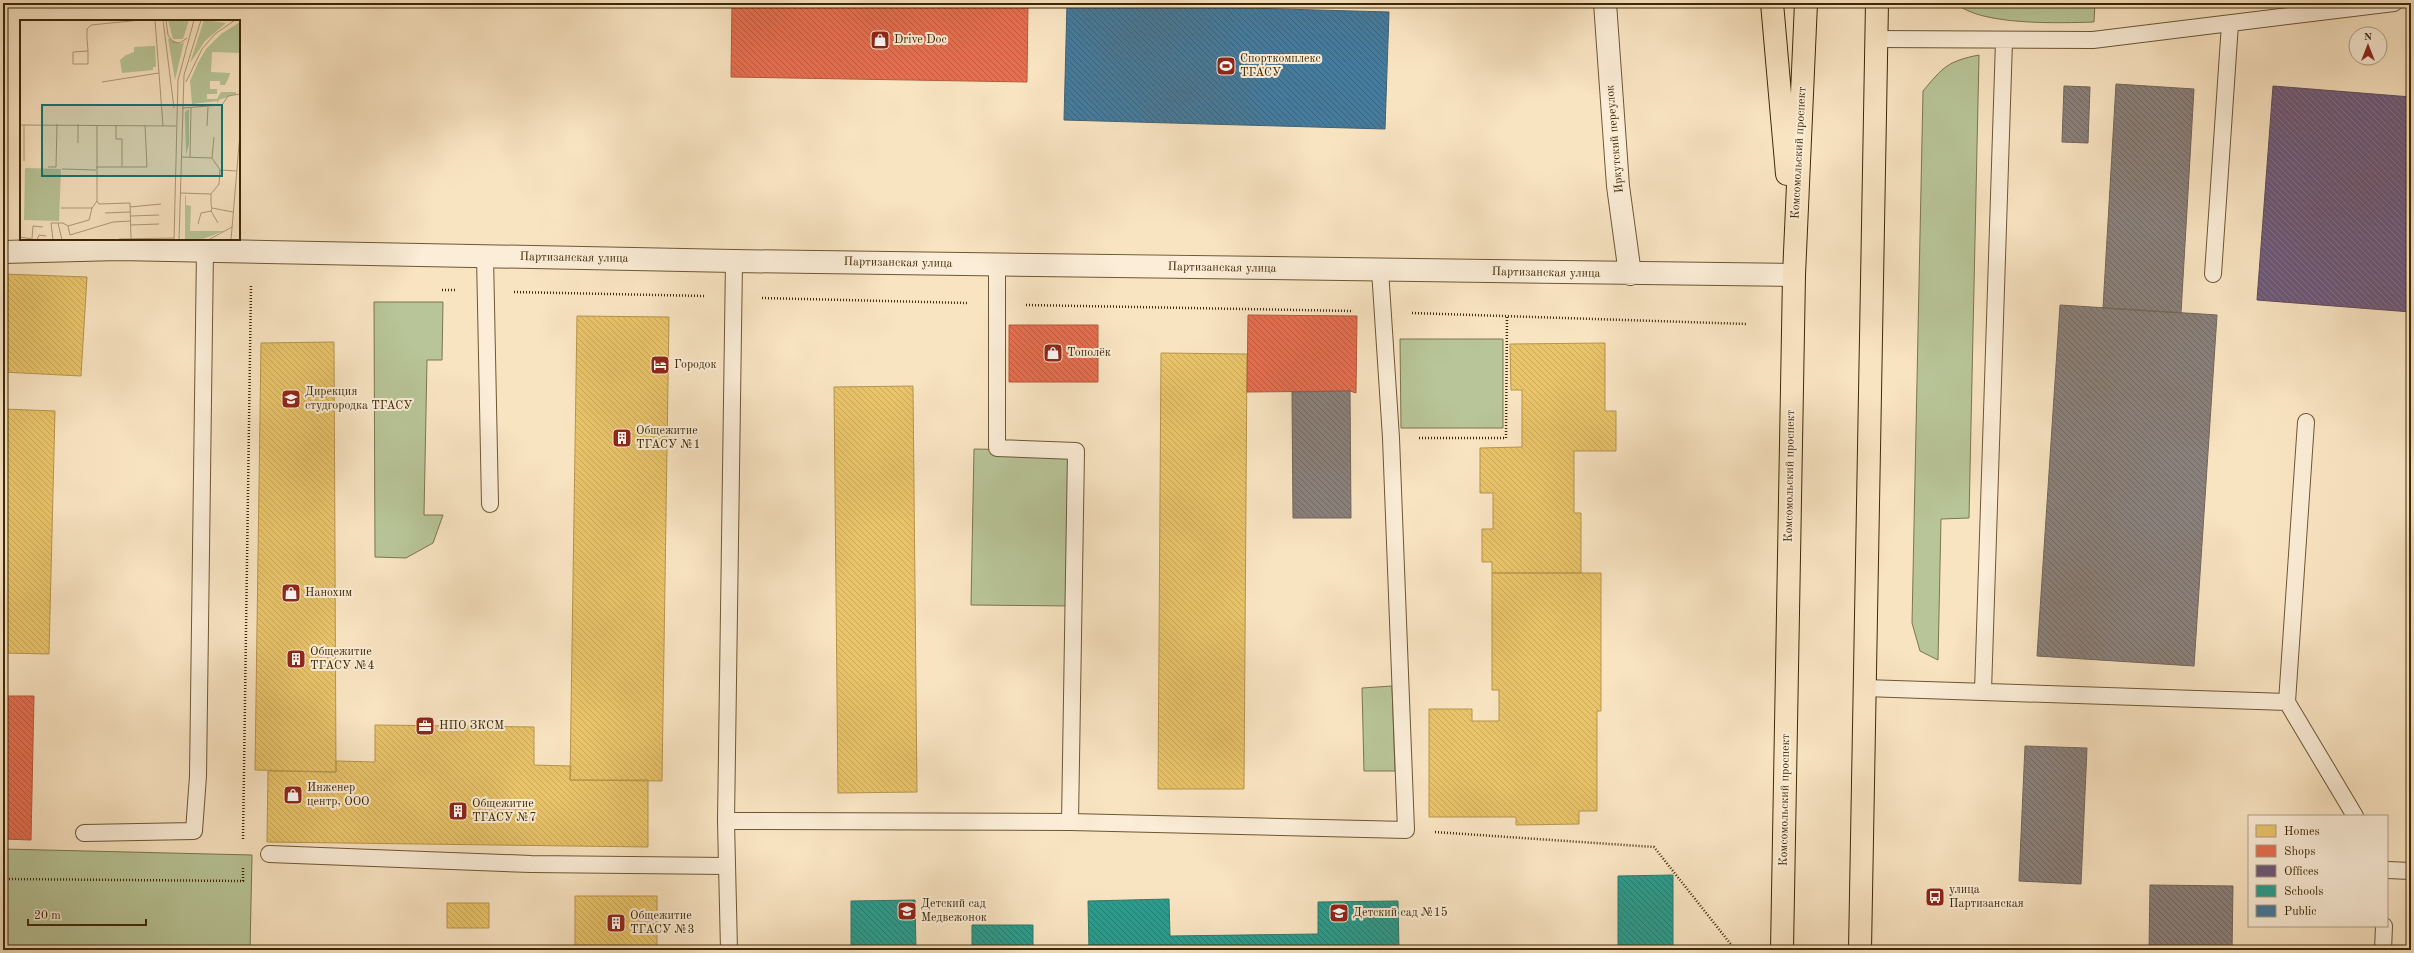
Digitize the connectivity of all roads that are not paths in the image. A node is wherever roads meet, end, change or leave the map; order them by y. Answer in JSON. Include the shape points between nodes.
{"nodes":[{"id":1,"x":1604,"y":3,"type":"edge"},
{"id":2,"x":1772,"y":3,"type":"edge"},
{"id":3,"x":1806,"y":3,"type":"edge"},
{"id":4,"x":1877,"y":3,"type":"edge"},
{"id":5,"x":2394,"y":3,"type":"edge"},
{"id":6,"x":2230,"y":24,"type":"junction"},
{"id":7,"x":1876,"y":39,"type":"junction"},
{"id":8,"x":2004,"y":41,"type":"junction"},
{"id":9,"x":205,"y":250,"type":"junction"},
{"id":10,"x":3,"y":252,"type":"edge"},
{"id":11,"x":485,"y":256,"type":"junction"},
{"id":12,"x":734,"y":261,"type":"junction"},
{"id":13,"x":998,"y":265,"type":"junction"},
{"id":14,"x":1794,"y":268,"type":"junction"},
{"id":15,"x":1380,"y":270,"type":"junction"},
{"id":16,"x":1630,"y":274,"type":"junction"},
{"id":17,"x":2213,"y":274,"type":"dead end"},
{"id":18,"x":2306,"y":422,"type":"dead end"},
{"id":19,"x":490,"y":504,"type":"dead end"},
{"id":20,"x":1864,"y":688,"type":"junction"},
{"id":21,"x":1982,"y":691,"type":"junction"},
{"id":22,"x":2287,"y":702,"type":"junction"},
{"id":23,"x":2354,"y":815,"type":"edge"},
{"id":24,"x":726,"y":820,"type":"junction"},
{"id":25,"x":1070,"y":822,"type":"junction"},
{"id":26,"x":84,"y":833,"type":"dead end"},
{"id":27,"x":269,"y":854,"type":"dead end"},
{"id":28,"x":728,"y":866,"type":"junction"},
{"id":29,"x":2388,"y":870,"type":"edge"},
{"id":30,"x":2411,"y":871,"type":"edge"},
{"id":31,"x":2384,"y":927,"type":"edge"},
{"id":32,"x":729,"y":950,"type":"edge"},
{"id":33,"x":1782,"y":950,"type":"edge"},
{"id":34,"x":1860,"y":950,"type":"edge"},
{"id":35,"x":2383,"y":950,"type":"edge"}],
"edges":[{"from":1,"to":16,"type":"street","name":"Иркутский переулок","via":[[1618,186]]},
{"from":2,"to":14,"type":"main road"},
{"from":3,"to":14,"type":"main road","name":"Комсомольский проспект"},
{"from":4,"to":7,"type":"main road"},
{"from":5,"to":6,"type":"lane"},
{"from":6,"to":8,"type":"lane","via":[[2093,40]]},
{"from":6,"to":17,"type":"lane"},
{"from":7,"to":8,"type":"lane"},
{"from":7,"to":20,"type":"main road"},
{"from":8,"to":21,"type":"lane"},
{"from":9,"to":10,"type":"street","name":"Партизанская улица"},
{"from":9,"to":11,"type":"street","name":"Партизанская улица"},
{"from":9,"to":26,"type":"lane","via":[[198,776],[194,831]]},
{"from":11,"to":12,"type":"street","name":"Партизанская улица"},
{"from":11,"to":19,"type":"lane"},
{"from":12,"to":13,"type":"street","name":"Партизанская улица"},
{"from":12,"to":24,"type":"lane"},
{"from":13,"to":15,"type":"street","name":"Партизанская улица"},
{"from":13,"to":25,"type":"lane","via":[[998,448],[1076,451]]},
{"from":14,"to":16,"type":"street","name":"Партизанская улица"},
{"from":14,"to":33,"type":"main road","name":"Комсомольский проспект"},
{"from":15,"to":16,"type":"street","name":"Партизанская улица"},
{"from":15,"to":25,"type":"lane","via":[[1391,438],[1406,830]]},
{"from":18,"to":22,"type":"lane"},
{"from":20,"to":21,"type":"lane"},
{"from":20,"to":34,"type":"main road"},
{"from":21,"to":22,"type":"lane"},
{"from":22,"to":23,"type":"lane"},
{"from":24,"to":25,"type":"lane"},
{"from":24,"to":28,"type":"lane"},
{"from":27,"to":28,"type":"lane","via":[[531,864]]},
{"from":28,"to":32,"type":"lane"},
{"from":29,"to":30,"type":"lane"},
{"from":31,"to":35,"type":"lane"}]}
